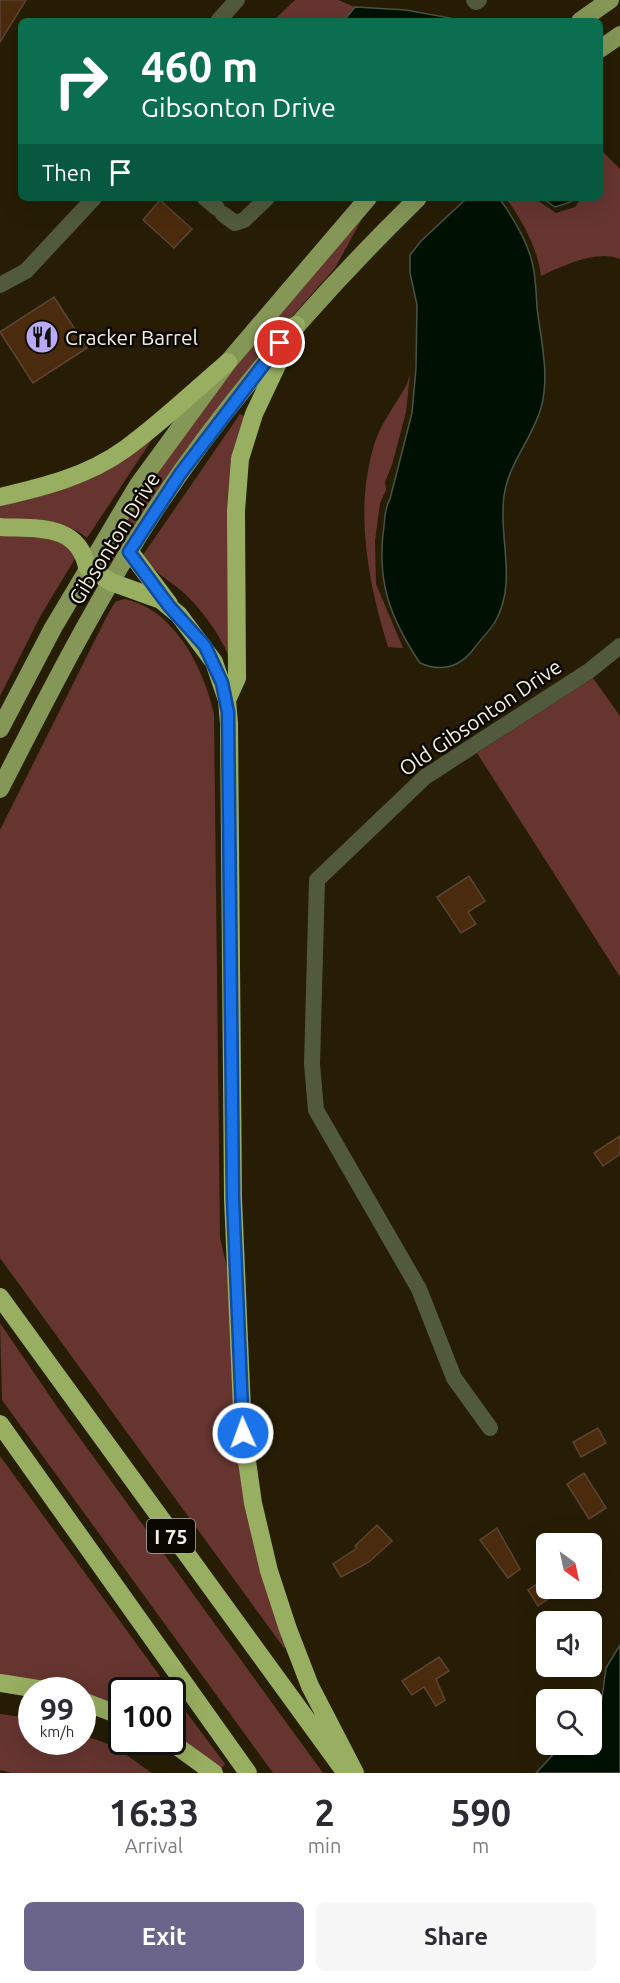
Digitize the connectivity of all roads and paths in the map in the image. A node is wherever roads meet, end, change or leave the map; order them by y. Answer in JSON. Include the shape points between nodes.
{"nodes":[{"id":1,"x":221,"y":0,"type":"edge"},
{"id":2,"x":237,"y":0,"type":"edge"},
{"id":3,"x":474,"y":0,"type":"edge"},
{"id":4,"x":479,"y":0,"type":"edge"},
{"id":5,"x":610,"y":0,"type":"edge"},
{"id":6,"x":209,"y":18,"type":"edge"},
{"id":7,"x":221,"y":18,"type":"edge"},
{"id":8,"x":584,"y":18,"type":"edge"},
{"id":9,"x":620,"y":34,"type":"edge"},
{"id":10,"x":603,"y":47,"type":"edge"},
{"id":11,"x":91,"y":201,"type":"edge"},
{"id":12,"x":259,"y":201,"type":"edge"},
{"id":13,"x":365,"y":201,"type":"edge"},
{"id":14,"x":415,"y":201,"type":"edge"},
{"id":15,"x":215,"y":207,"type":"edge"},
{"id":16,"x":0,"y":285,"type":"edge"},
{"id":17,"x":296,"y":325,"type":"junction"},
{"id":18,"x":228,"y":362,"type":"junction"},
{"id":19,"x":0,"y":497,"type":"edge"},
{"id":20,"x":0,"y":526,"type":"edge"},
{"id":21,"x":129,"y":552,"type":"junction"},
{"id":22,"x":87,"y":567,"type":"junction"},
{"id":23,"x":111,"y":582,"type":"junction"},
{"id":24,"x":169,"y":606,"type":"junction"},
{"id":25,"x":617,"y":653,"type":"edge"},
{"id":26,"x":227,"y":700,"type":"junction"},
{"id":27,"x":0,"y":729,"type":"edge"},
{"id":28,"x":0,"y":789,"type":"edge"},
{"id":29,"x":0,"y":1297,"type":"edge"},
{"id":30,"x":0,"y":1424,"type":"edge"},
{"id":31,"x":490,"y":1428,"type":"dead end"},
{"id":32,"x":0,"y":1683,"type":"edge"},
{"id":33,"x":18,"y":1686,"type":"edge"},
{"id":34,"x":186,"y":1753,"type":"edge"},
{"id":35,"x":214,"y":1773,"type":"edge"},
{"id":36,"x":248,"y":1773,"type":"edge"},
{"id":37,"x":346,"y":1773,"type":"edge"},
{"id":38,"x":355,"y":1773,"type":"edge"}],
"edges":[{"from":1,"to":6,"type":"street"},
{"from":2,"to":7,"type":"street"},
{"from":3,"to":4,"type":"street"},
{"from":5,"to":8,"type":"main road"},
{"from":9,"to":10,"type":"main road"},
{"from":11,"to":16,"type":"street","via":[[27,271]]},
{"from":12,"to":15,"type":"street","via":[[235,223]]},
{"from":13,"to":18,"type":"main road","name":"Gibsonton Drive"},
{"from":14,"to":17,"type":"main road","name":"Gibsonton Drive"},
{"from":17,"to":21,"type":"main road","name":"Gibsonton Drive","via":[[202,443]]},
{"from":17,"to":26,"type":"highway","via":[[254,414],[240,459],[236,511],[237,678]]},
{"from":18,"to":19,"type":"highway","via":[[124,450],[65,480]]},
{"from":18,"to":22,"type":"main road","name":"Gibsonton Drive","via":[[138,485]]},
{"from":20,"to":22,"type":"highway","via":[[65,534],[81,546]]},
{"from":21,"to":23,"type":"main road","name":"Gibsonton Drive"},
{"from":21,"to":24,"type":"highway"},
{"from":22,"to":23,"type":"highway"},
{"from":22,"to":27,"type":"main road","name":"Gibsonton Drive"},
{"from":23,"to":24,"type":"highway"},
{"from":23,"to":28,"type":"main road","name":"Gibsonton Drive"},
{"from":24,"to":26,"type":"highway","via":[[205,646]]},
{"from":25,"to":31,"type":"street","name":"Old Gibsonton Drive","via":[[425,777],[316,880],[312,1042],[316,1110],[419,1289],[454,1378]]},
{"from":26,"to":38,"type":"highway","via":[[233,1199],[243,1433],[253,1503],[282,1610],[310,1686]]},
{"from":29,"to":37,"type":"highway","number":"I 75"},
{"from":30,"to":36,"type":"highway"},
{"from":32,"to":33,"type":"highway"},
{"from":34,"to":35,"type":"highway"}]}
